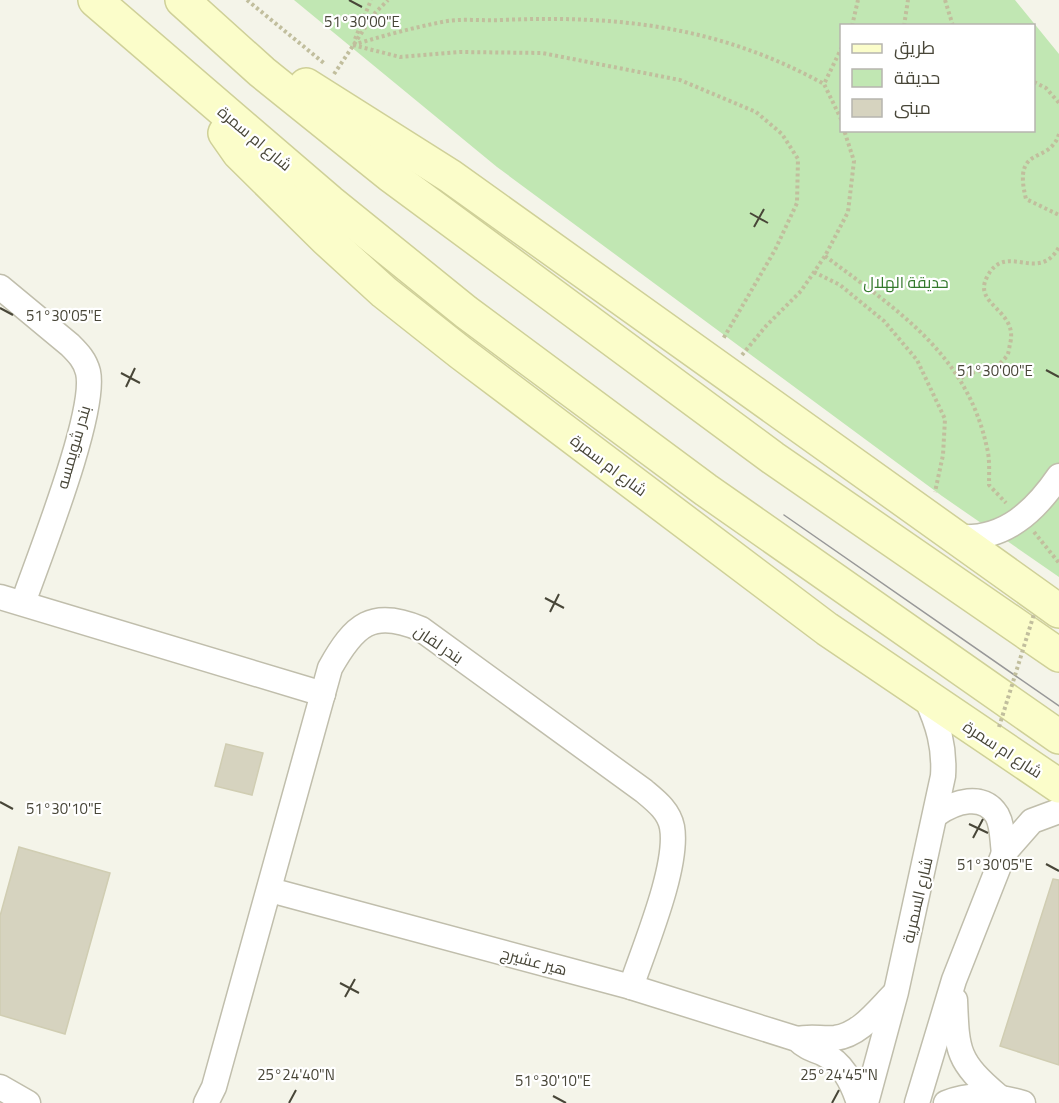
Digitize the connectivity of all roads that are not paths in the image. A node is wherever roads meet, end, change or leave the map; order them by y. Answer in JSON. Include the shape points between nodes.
{"nodes":[{"id":1,"x":95,"y":0,"type":"edge"},
{"id":2,"x":182,"y":0,"type":"edge"},
{"id":3,"x":242,"y":55,"type":"junction"},
{"id":4,"x":204,"y":95,"type":"junction"},
{"id":5,"x":0,"y":287,"type":"edge"},
{"id":6,"x":1059,"y":476,"type":"edge"},
{"id":7,"x":959,"y":537,"type":"junction"},
{"id":8,"x":0,"y":597,"type":"edge"},
{"id":9,"x":23,"y":603,"type":"junction"},
{"id":10,"x":1047,"y":613,"type":"edge"},
{"id":11,"x":1059,"y":655,"type":"edge"},
{"id":12,"x":322,"y":694,"type":"junction"},
{"id":13,"x":926,"y":698,"type":"junction"},
{"id":14,"x":1059,"y":737,"type":"edge"},
{"id":15,"x":1059,"y":786,"type":"edge"},
{"id":16,"x":1059,"y":811,"type":"edge"},
{"id":17,"x":937,"y":814,"type":"junction"},
{"id":18,"x":1004,"y":853,"type":"junction"},
{"id":19,"x":270,"y":890,"type":"junction"},
{"id":20,"x":954,"y":980,"type":"junction"},
{"id":21,"x":631,"y":987,"type":"junction"},
{"id":22,"x":896,"y":992,"type":"junction"},
{"id":23,"x":797,"y":1039,"type":"junction"},
{"id":24,"x":0,"y":1088,"type":"edge"},
{"id":25,"x":998,"y":1096,"type":"junction"},
{"id":26,"x":214,"y":1099,"type":"edge"},
{"id":27,"x":28,"y":1103,"type":"edge"},
{"id":28,"x":859,"y":1103,"type":"edge"},
{"id":29,"x":866,"y":1103,"type":"edge"},
{"id":30,"x":917,"y":1103,"type":"edge"},
{"id":31,"x":946,"y":1103,"type":"edge"},
{"id":32,"x":1023,"y":1103,"type":"edge"}],
"edges":[{"from":1,"to":4,"type":"street","name":"شارع ام سمرة"},
{"from":2,"to":3,"type":"street"},
{"from":3,"to":7,"type":"street","via":[[310,87],[442,171]]},
{"from":3,"to":11,"type":"street","via":[[390,175],[773,459]]},
{"from":4,"to":13,"type":"street","name":"شارع ام سمرة","via":[[239,153],[384,292],[818,622]]},
{"from":4,"to":14,"type":"street","name":"شارع ام سمرة","via":[[466,312],[706,490]]},
{"from":5,"to":9,"type":"street","name":"بندر شويمسه","via":[[70,345],[80,355],[88,374],[81,429]]},
{"from":6,"to":7,"type":"street","via":[[1024,519],[983,536]]},
{"from":7,"to":10,"type":"street","via":[[1042,601]]},
{"from":8,"to":9,"type":"street"},
{"from":9,"to":12,"type":"street"},
{"from":12,"to":19,"type":"street","name":"بندر لفان"},
{"from":12,"to":21,"type":"street","name":"بندر لفان","via":[[330,668],[345,641],[368,623],[391,618],[421,628],[658,803],[672,828],[671,856]]},
{"from":13,"to":15,"type":"street","name":"شارع ام سمرة"},
{"from":13,"to":17,"type":"street","name":"شارع السمرية","via":[[938,727],[944,759]]},
{"from":16,"to":18,"type":"street","via":[[1032,821]]},
{"from":17,"to":18,"type":"street","via":[[962,801],[989,807],[1000,823]]},
{"from":17,"to":22,"type":"street","name":"شارع السمرية"},
{"from":18,"to":20,"type":"street"},
{"from":19,"to":21,"type":"street","name":"هير عشيرج"},
{"from":19,"to":26,"type":"street","name":"بندر لفان","via":[[224,1043]]},
{"from":20,"to":25,"type":"street","via":[[956,1038],[962,1056],[972,1074]]},
{"from":20,"to":30,"type":"street"},
{"from":21,"to":23,"type":"street","name":"هير عشيرج"},
{"from":22,"to":23,"type":"street","name":"هير عشيرج","via":[[848,1034]]},
{"from":22,"to":29,"type":"street","name":"شارع السمرية"},
{"from":23,"to":28,"type":"street","name":"هير عشيرج","via":[[843,1068]]},
{"from":24,"to":27,"type":"street"},
{"from":25,"to":31,"type":"street","via":[[965,1096]]},
{"from":25,"to":32,"type":"street"}]}
